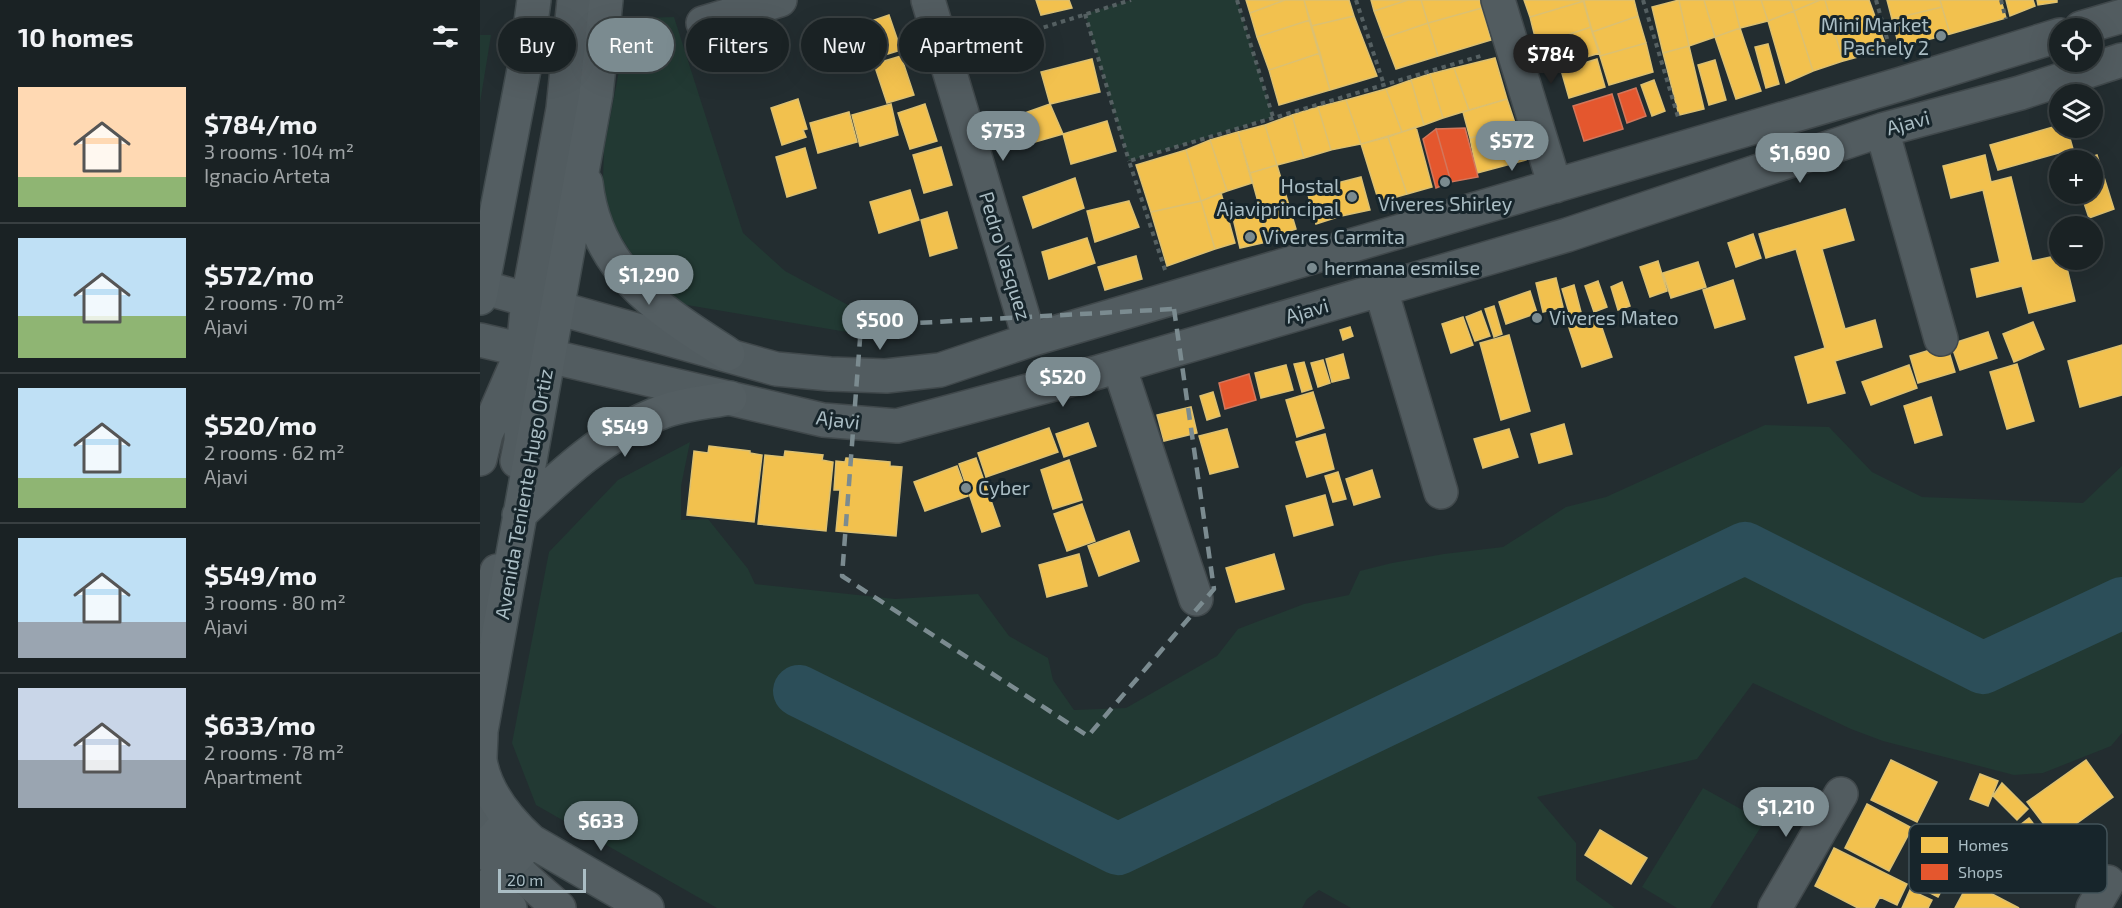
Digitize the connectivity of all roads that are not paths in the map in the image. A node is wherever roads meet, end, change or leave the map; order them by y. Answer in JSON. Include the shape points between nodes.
{"nodes":[{"id":1,"x":534,"y":0,"type":"edge"},
{"id":2,"x":574,"y":0,"type":"edge"},
{"id":3,"x":606,"y":0,"type":"edge"},
{"id":4,"x":780,"y":0,"type":"edge"},
{"id":5,"x":928,"y":0,"type":"edge"},
{"id":6,"x":1498,"y":0,"type":"edge"},
{"id":7,"x":2122,"y":16,"type":"edge"},
{"id":8,"x":720,"y":18,"type":"edge"},
{"id":9,"x":2103,"y":22,"type":"edge"},
{"id":10,"x":2049,"y":38,"type":"edge"},
{"id":11,"x":2122,"y":60,"type":"edge"},
{"id":12,"x":1882,"y":130,"type":"junction"},
{"id":13,"x":584,"y":164,"type":"junction"},
{"id":14,"x":1555,"y":186,"type":"junction"},
{"id":15,"x":1382,"y":290,"type":"junction"},
{"id":16,"x":481,"y":292,"type":"edge"},
{"id":17,"x":543,"y":303,"type":"junction"},
{"id":18,"x":1941,"y":339,"type":"dead end"},
{"id":19,"x":480,"y":340,"type":"edge"},
{"id":20,"x":1030,"y":340,"type":"junction"},
{"id":21,"x":536,"y":353,"type":"junction"},
{"id":22,"x":728,"y":354,"type":"junction"},
{"id":23,"x":1119,"y":366,"type":"junction"},
{"id":24,"x":730,"y":398,"type":"junction"},
{"id":25,"x":480,"y":459,"type":"edge"},
{"id":26,"x":1441,"y":492,"type":"dead end"},
{"id":27,"x":519,"y":515,"type":"junction"},
{"id":28,"x":1196,"y":599,"type":"dead end"},
{"id":29,"x":480,"y":626,"type":"edge"},
{"id":30,"x":1841,"y":794,"type":"dead end"},
{"id":31,"x":500,"y":839,"type":"edge"},
{"id":32,"x":489,"y":896,"type":"edge"},
{"id":33,"x":560,"y":908,"type":"edge"},
{"id":34,"x":647,"y":908,"type":"edge"},
{"id":35,"x":1775,"y":908,"type":"edge"}],
"edges":[{"from":1,"to":16,"type":"main road"},
{"from":2,"to":17,"type":"street"},
{"from":3,"to":13,"type":"main road","name":"Avenida Teniente Hugo Ortiz"},
{"from":4,"to":8,"type":"street"},
{"from":5,"to":20,"type":"street","name":"Pedro Vasquez"},
{"from":6,"to":14,"type":"street"},
{"from":7,"to":9,"type":"street"},
{"from":10,"to":14,"type":"street","name":"Ajavi"},
{"from":11,"to":12,"type":"street","name":"Ajavi","via":[[2020,93]]},
{"from":12,"to":15,"type":"street","name":"Ajavi","via":[[1568,236]]},
{"from":12,"to":18,"type":"street"},
{"from":13,"to":17,"type":"main road","name":"Avenida Teniente Hugo Ortiz"},
{"from":13,"to":22,"type":"main road","via":[[588,202],[599,237],[624,274],[660,310]]},
{"from":14,"to":20,"type":"street","name":"Ajavi"},
{"from":15,"to":23,"type":"street","name":"Ajavi"},
{"from":15,"to":26,"type":"street"},
{"from":16,"to":17,"type":"street","name":"Ajavi"},
{"from":17,"to":21,"type":"main road","name":"Avenida Teniente Hugo Ortiz"},
{"from":17,"to":22,"type":"street","name":"Ajavi"},
{"from":19,"to":21,"type":"street","name":"Ajavi"},
{"from":20,"to":22,"type":"street","name":"Ajavi","via":[[940,370],[886,376],[776,369]]},
{"from":21,"to":24,"type":"street","name":"Ajavi"},
{"from":21,"to":25,"type":"street","via":[[486,434]]},
{"from":21,"to":27,"type":"main road","name":"Avenida Teniente Hugo Ortiz"},
{"from":21,"to":29,"type":"street","via":[[499,563]]},
{"from":23,"to":24,"type":"street","name":"Ajavi","via":[[897,426],[824,420]]},
{"from":23,"to":28,"type":"street"},
{"from":24,"to":27,"type":"main road","via":[[663,411],[617,432],[570,467]]},
{"from":27,"to":31,"type":"main road","name":"Avenida Teniente Hugo Ortiz","via":[[481,731],[480,759],[494,798]]},
{"from":30,"to":35,"type":"street"},
{"from":31,"to":32,"type":"main road"},
{"from":31,"to":33,"type":"street"},
{"from":31,"to":34,"type":"main road","name":"Avenida Teniente Hugo Ortiz"}]}
